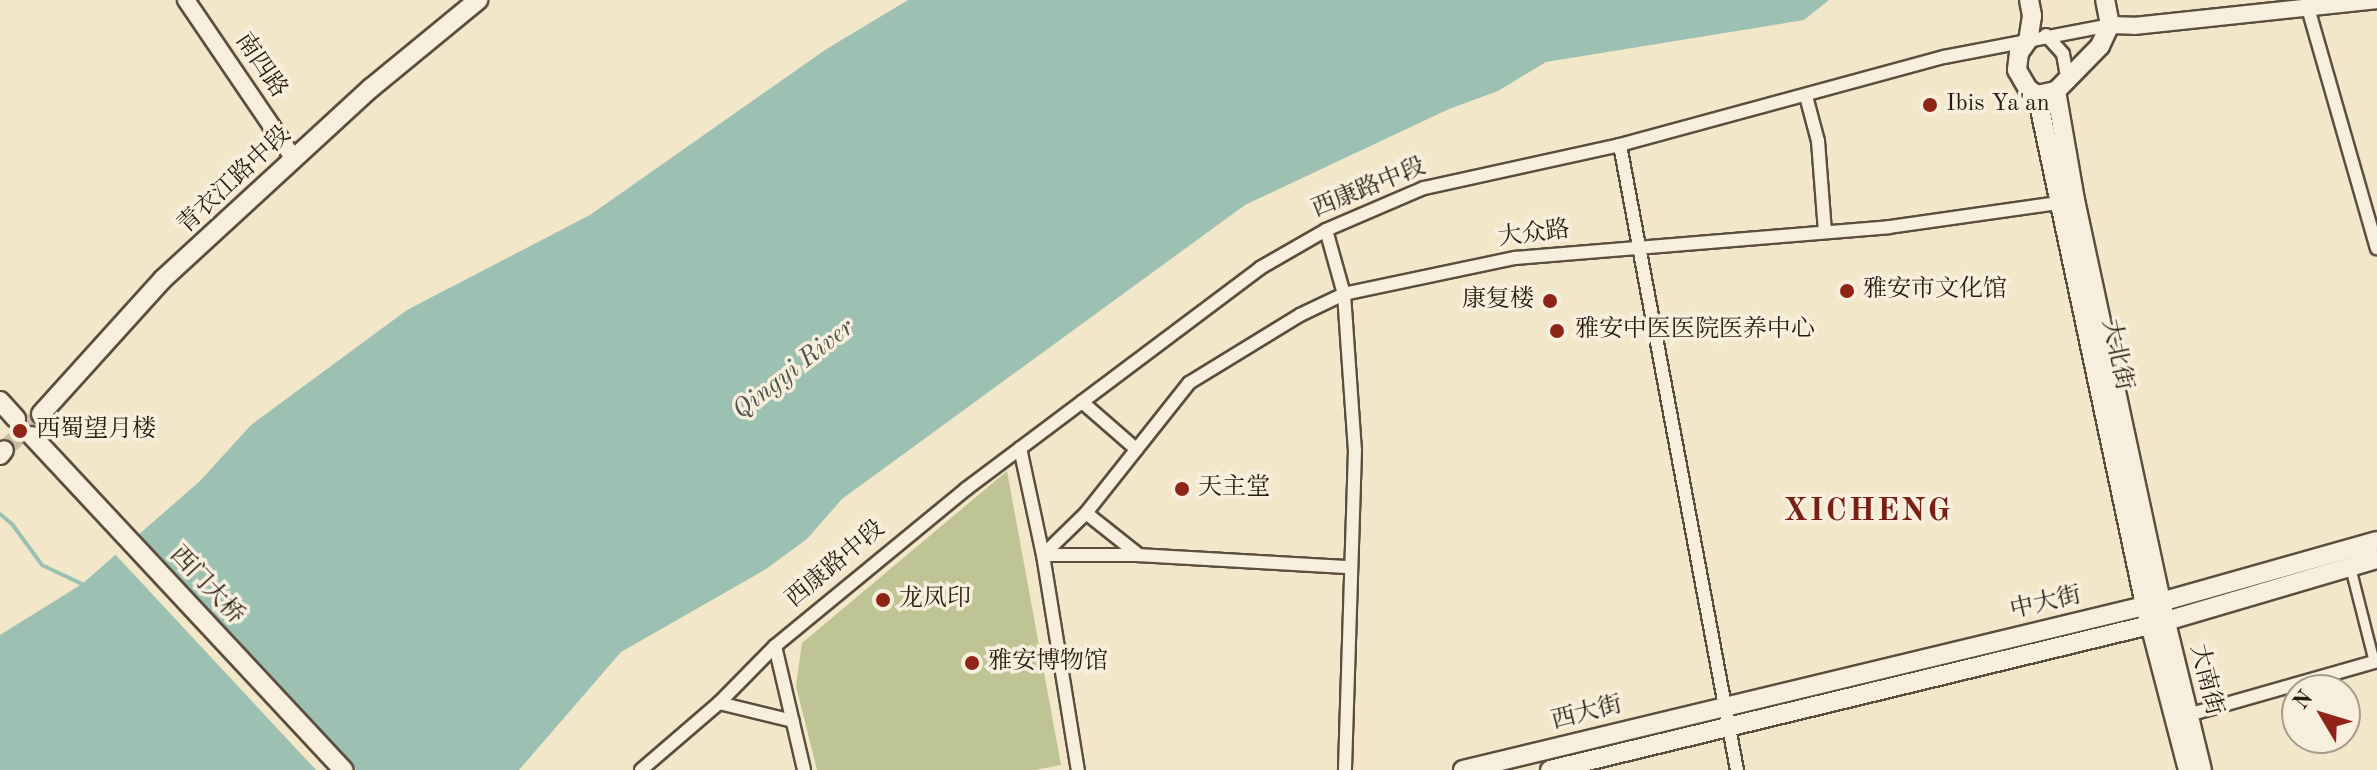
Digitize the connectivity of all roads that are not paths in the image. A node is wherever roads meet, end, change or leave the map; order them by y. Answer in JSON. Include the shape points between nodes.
{"nodes":[{"id":1,"x":186,"y":0,"type":"edge"},
{"id":2,"x":478,"y":0,"type":"edge"},
{"id":3,"x":2376,"y":0,"type":"edge"},
{"id":4,"x":2105,"y":1,"type":"edge"},
{"id":5,"x":2030,"y":8,"type":"edge"},
{"id":6,"x":2308,"y":8,"type":"junction"},
{"id":7,"x":2110,"y":25,"type":"junction"},
{"id":8,"x":2037,"y":38,"type":"junction"},
{"id":9,"x":2062,"y":84,"type":"junction"},
{"id":10,"x":2037,"y":95,"type":"junction"},
{"id":11,"x":1806,"y":96,"type":"junction"},
{"id":12,"x":1620,"y":145,"type":"junction"},
{"id":13,"x":294,"y":159,"type":"junction"},
{"id":14,"x":2067,"y":202,"type":"junction"},
{"id":15,"x":1326,"y":230,"type":"junction"},
{"id":16,"x":1825,"y":231,"type":"junction"},
{"id":17,"x":1636,"y":246,"type":"junction"},
{"id":18,"x":2377,"y":248,"type":"edge"},
{"id":19,"x":1344,"y":294,"type":"junction"},
{"id":20,"x":0,"y":401,"type":"edge"},
{"id":21,"x":1082,"y":402,"type":"junction"},
{"id":22,"x":41,"y":414,"type":"tunnel mouth"},
{"id":23,"x":8,"y":422,"type":"edge"},
{"id":24,"x":1020,"y":448,"type":"junction"},
{"id":25,"x":1136,"y":449,"type":"junction"},
{"id":26,"x":1086,"y":513,"type":"junction"},
{"id":27,"x":2377,"y":541,"type":"edge"},
{"id":28,"x":1043,"y":555,"type":"junction"},
{"id":29,"x":1139,"y":555,"type":"junction"},
{"id":30,"x":2377,"y":559,"type":"edge"},
{"id":31,"x":1349,"y":567,"type":"junction"},
{"id":32,"x":2350,"y":567,"type":"junction"},
{"id":33,"x":2156,"y":613,"type":"junction"},
{"id":34,"x":775,"y":646,"type":"junction"},
{"id":35,"x":2376,"y":662,"type":"edge"},
{"id":36,"x":719,"y":703,"type":"junction"},
{"id":37,"x":1724,"y":705,"type":"junction"},
{"id":38,"x":2188,"y":715,"type":"junction"},
{"id":39,"x":793,"y":721,"type":"junction"},
{"id":40,"x":1727,"y":728,"type":"junction"},
{"id":41,"x":328,"y":770,"type":"edge"},
{"id":42,"x":344,"y":770,"type":"edge"},
{"id":43,"x":641,"y":770,"type":"edge"},
{"id":44,"x":804,"y":770,"type":"edge"},
{"id":45,"x":1078,"y":770,"type":"edge"},
{"id":46,"x":1345,"y":770,"type":"edge"},
{"id":47,"x":1463,"y":770,"type":"edge"},
{"id":48,"x":1550,"y":770,"type":"edge"},
{"id":49,"x":1737,"y":770,"type":"edge"},
{"id":50,"x":2188,"y":770,"type":"edge"},
{"id":51,"x":2202,"y":770,"type":"edge"}],
"edges":[{"from":1,"to":13,"type":"street","name":"南四路"},
{"from":2,"to":13,"type":"main road","name":"青衣江路中段"},
{"from":3,"to":6,"type":"street","name":"西康路中段"},
{"from":4,"to":7,"type":"main road"},
{"from":5,"to":8,"type":"main road"},
{"from":6,"to":7,"type":"street","name":"西康路中段"},
{"from":6,"to":18,"type":"street"},
{"from":7,"to":8,"type":"street","name":"西康路中段"},
{"from":7,"to":9,"type":"main road","via":[[2100,46]]},
{"from":8,"to":9,"type":"street","via":[[2063,54]]},
{"from":8,"to":10,"type":"main road","via":[[2019,53],[2017,70]]},
{"from":8,"to":11,"type":"street","name":"西康路中段","via":[[1944,57]]},
{"from":9,"to":10,"type":"main road"},
{"from":9,"to":14,"type":"main road","name":"大北街"},
{"from":10,"to":14,"type":"main road","name":"大北街"},
{"from":11,"to":12,"type":"street","name":"西康路中段"},
{"from":11,"to":16,"type":"street","via":[[1818,141]]},
{"from":12,"to":15,"type":"street","name":"西康路中段","via":[[1424,188]]},
{"from":12,"to":17,"type":"street"},
{"from":13,"to":22,"type":"main road","name":"青衣江路中段","via":[[163,279]]},
{"from":14,"to":16,"type":"street","name":"大众路"},
{"from":14,"to":33,"type":"main road","name":"大北街"},
{"from":15,"to":19,"type":"street"},
{"from":15,"to":21,"type":"street","name":"西康路中段","via":[[1260,268]]},
{"from":16,"to":17,"type":"street","name":"大众路"},
{"from":17,"to":19,"type":"street","name":"大众路","via":[[1515,258]]},
{"from":17,"to":37,"type":"street"},
{"from":19,"to":25,"type":"street","name":"大众路","via":[[1189,383]]},
{"from":19,"to":31,"type":"street","via":[[1355,450]]},
{"from":20,"to":23,"type":"main road"},
{"from":21,"to":24,"type":"street","name":"西康路中段"},
{"from":21,"to":25,"type":"street"},
{"from":24,"to":28,"type":"street"},
{"from":24,"to":34,"type":"street","name":"西康路中段"},
{"from":25,"to":26,"type":"street","name":"大众路"},
{"from":26,"to":28,"type":"street","name":"大众路"},
{"from":26,"to":29,"type":"street"},
{"from":27,"to":33,"type":"main road","name":"中大街"},
{"from":28,"to":29,"type":"street"},
{"from":28,"to":45,"type":"street"},
{"from":29,"to":31,"type":"street"},
{"from":30,"to":32,"type":"main road","name":"中大街"},
{"from":31,"to":46,"type":"street"},
{"from":32,"to":33,"type":"main road","name":"中大街"},
{"from":32,"to":35,"type":"street"},
{"from":33,"to":37,"type":"main road","name":"中大街"},
{"from":33,"to":38,"type":"main road","name":"大南街"},
{"from":33,"to":40,"type":"main road","name":"西大街"},
{"from":33,"to":50,"type":"main road","name":"大南街"},
{"from":34,"to":36,"type":"street","name":"西康路中段"},
{"from":34,"to":39,"type":"street"},
{"from":35,"to":38,"type":"street"},
{"from":36,"to":39,"type":"street"},
{"from":36,"to":43,"type":"street","name":"西康路中段"},
{"from":37,"to":40,"type":"street"},
{"from":37,"to":47,"type":"main road","name":"西大街"},
{"from":38,"to":51,"type":"main road","name":"大南街"},
{"from":39,"to":44,"type":"street"},
{"from":40,"to":48,"type":"main road","name":"西大街"},
{"from":40,"to":49,"type":"street"},
{"from":41,"to":42,"type":"main road","name":"西门大桥","via":[[28,440]]}]}
